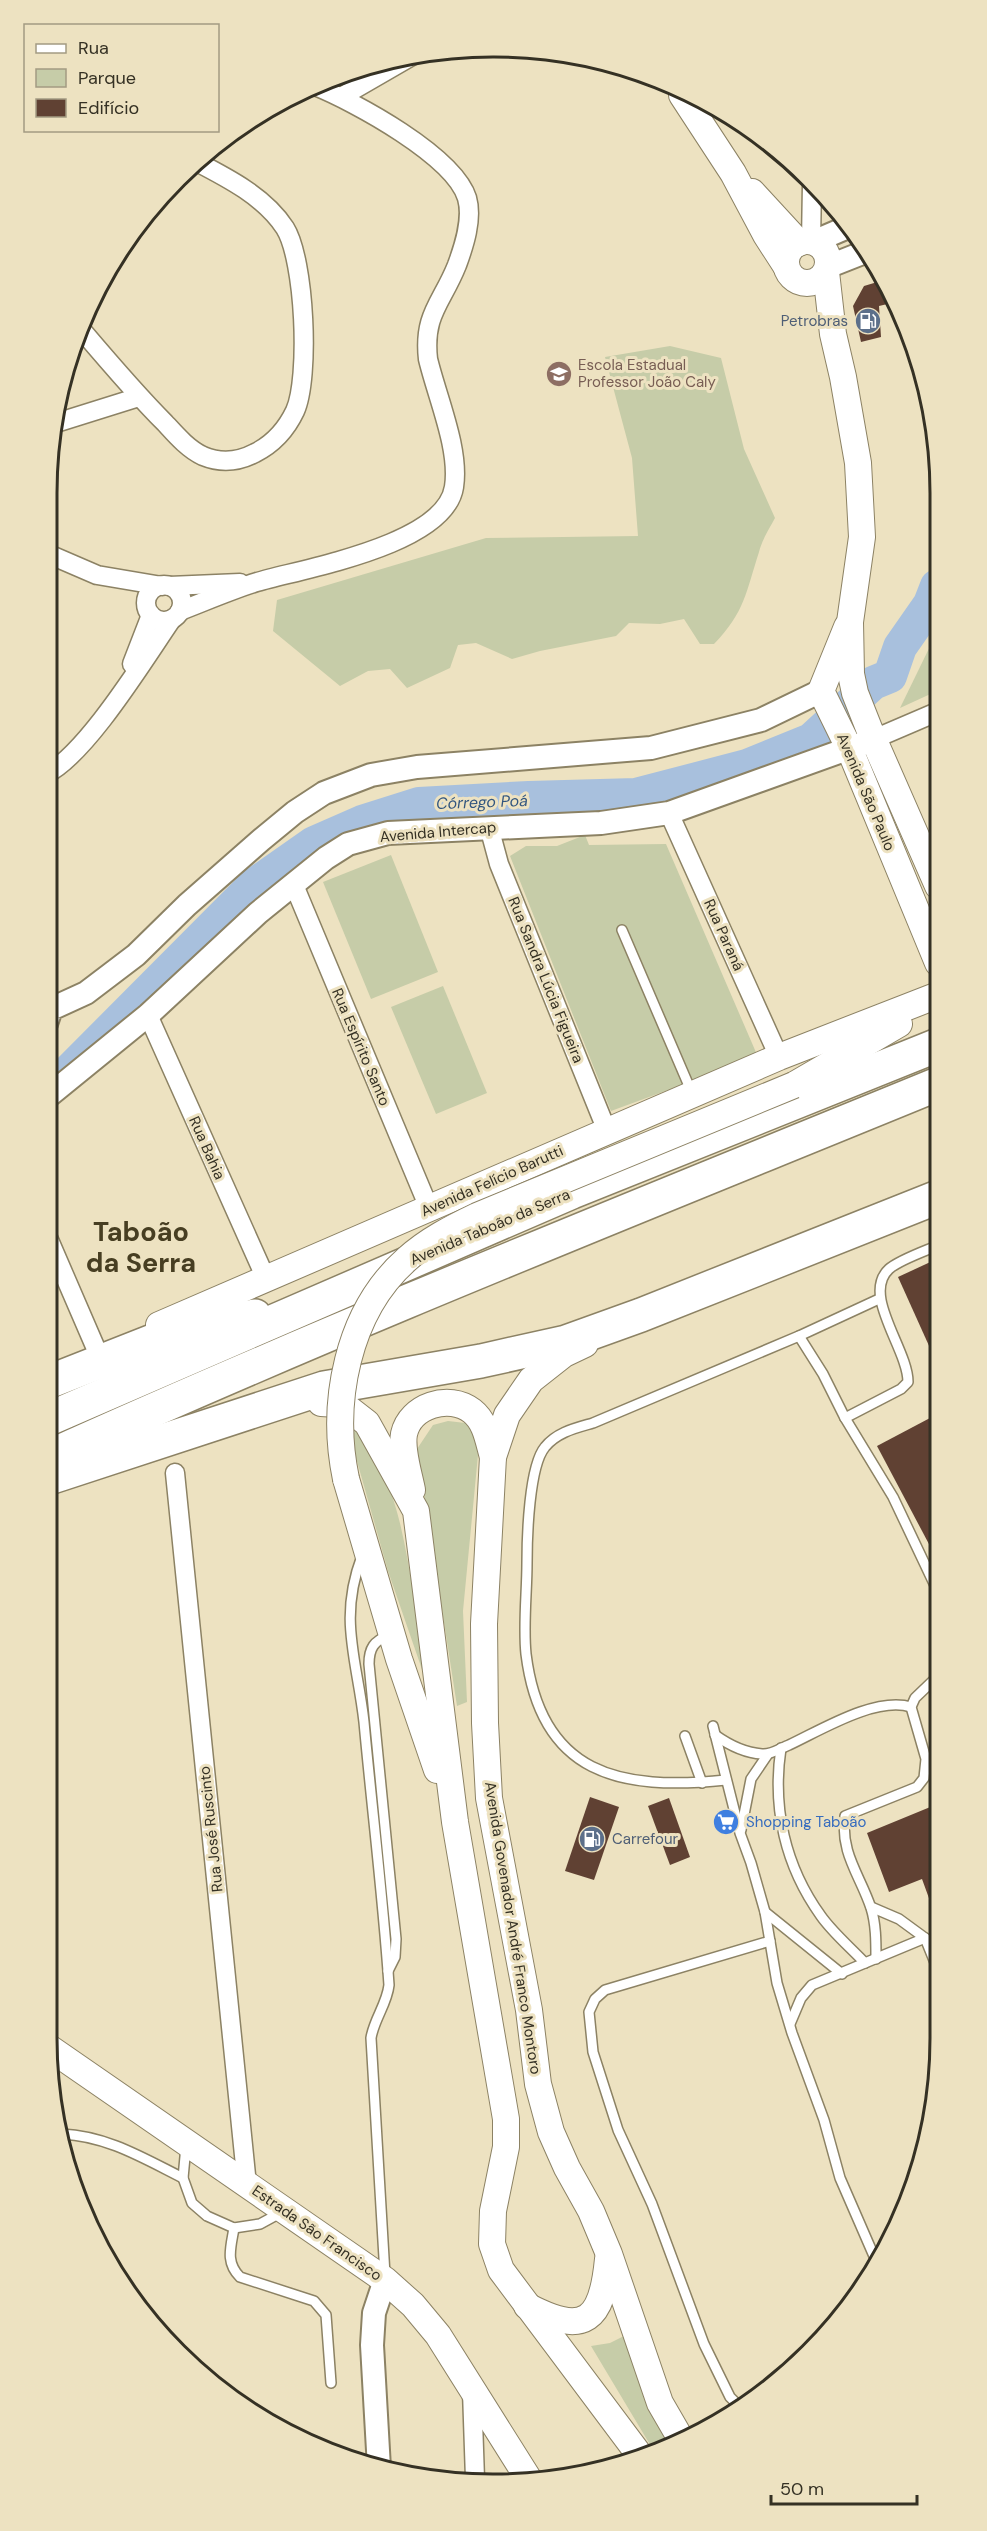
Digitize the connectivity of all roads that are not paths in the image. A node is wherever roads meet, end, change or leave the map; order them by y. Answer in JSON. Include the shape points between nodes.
{"nodes":[{"id":1,"x":387,"y":70,"type":"edge"},
{"id":2,"x":325,"y":90,"type":"edge"},
{"id":3,"x":341,"y":97,"type":"junction"},
{"id":4,"x":686,"y":102,"type":"edge"},
{"id":5,"x":204,"y":167,"type":"edge"},
{"id":6,"x":733,"y":173,"type":"junction"},
{"id":7,"x":811,"y":195,"type":"edge"},
{"id":8,"x":841,"y":229,"type":"edge"},
{"id":9,"x":808,"y":238,"type":"junction"},
{"id":10,"x":859,"y":255,"type":"edge"},
{"id":11,"x":826,"y":269,"type":"junction"},
{"id":12,"x":792,"y":274,"type":"junction"},
{"id":13,"x":832,"y":334,"type":"junction"},
{"id":14,"x":86,"y":336,"type":"edge"},
{"id":15,"x":139,"y":397,"type":"junction"},
{"id":16,"x":63,"y":421,"type":"edge"},
{"id":17,"x":57,"y":558,"type":"edge"},
{"id":18,"x":109,"y":577,"type":"junction"},
{"id":19,"x":257,"y":582,"type":"junction"},
{"id":20,"x":166,"y":586,"type":"junction"},
{"id":21,"x":149,"y":610,"type":"junction"},
{"id":22,"x":176,"y":615,"type":"junction"},
{"id":23,"x":850,"y":622,"type":"junction"},
{"id":24,"x":852,"y":687,"type":"junction"},
{"id":25,"x":122,"y":691,"type":"junction"},
{"id":26,"x":824,"y":698,"type":"junction"},
{"id":27,"x":930,"y":714,"type":"edge"},
{"id":28,"x":872,"y":735,"type":"junction"},
{"id":29,"x":847,"y":745,"type":"junction"},
{"id":30,"x":57,"y":767,"type":"edge"},
{"id":31,"x":669,"y":813,"type":"junction"},
{"id":32,"x":489,"y":827,"type":"junction"},
{"id":33,"x":930,"y":869,"type":"edge"},
{"id":34,"x":294,"y":885,"type":"junction"},
{"id":35,"x":907,"y":892,"type":"junction"},
{"id":36,"x":930,"y":892,"type":"edge"},
{"id":37,"x":929,"y":913,"type":"edge"},
{"id":38,"x":622,"y":930,"type":"dead end"},
{"id":39,"x":930,"y":999,"type":"edge"},
{"id":40,"x":930,"y":1000,"type":"edge"},
{"id":41,"x":57,"y":1004,"type":"edge"},
{"id":42,"x":148,"y":1015,"type":"junction"},
{"id":43,"x":930,"y":1048,"type":"edge"},
{"id":44,"x":779,"y":1057,"type":"junction"},
{"id":45,"x":930,"y":1087,"type":"edge"},
{"id":46,"x":57,"y":1089,"type":"edge"},
{"id":47,"x":693,"y":1094,"type":"junction"},
{"id":48,"x":607,"y":1131,"type":"junction"},
{"id":49,"x":930,"y":1200,"type":"edge"},
{"id":50,"x":429,"y":1208,"type":"junction"},
{"id":51,"x":930,"y":1249,"type":"edge"},
{"id":52,"x":57,"y":1258,"type":"edge"},
{"id":53,"x":267,"y":1281,"type":"junction"},
{"id":54,"x":879,"y":1299,"type":"junction"},
{"id":55,"x":307,"y":1307,"type":"junction"},
{"id":56,"x":642,"y":1316,"type":"junction"},
{"id":57,"x":799,"y":1336,"type":"junction"},
{"id":58,"x":97,"y":1351,"type":"junction"},
{"id":59,"x":57,"y":1366,"type":"edge"},
{"id":60,"x":57,"y":1379,"type":"edge"},
{"id":61,"x":282,"y":1403,"type":"junction"},
{"id":62,"x":57,"y":1415,"type":"edge"},
{"id":63,"x":845,"y":1418,"type":"junction"},
{"id":64,"x":57,"y":1453,"type":"edge"},
{"id":65,"x":493,"y":1456,"type":"junction"},
{"id":66,"x":175,"y":1473,"type":"dead end"},
{"id":67,"x":57,"y":1475,"type":"edge"},
{"id":68,"x":416,"y":1511,"type":"junction"},
{"id":69,"x":365,"y":1546,"type":"junction"},
{"id":70,"x":930,"y":1575,"type":"edge"},
{"id":71,"x":392,"y":1634,"type":"junction"},
{"id":72,"x":930,"y":1684,"type":"edge"},
{"id":73,"x":911,"y":1707,"type":"junction"},
{"id":74,"x":685,"y":1736,"type":"dead end"},
{"id":75,"x":781,"y":1748,"type":"junction"},
{"id":76,"x":768,"y":1754,"type":"junction"},
{"id":77,"x":726,"y":1780,"type":"junction"},
{"id":78,"x":702,"y":1783,"type":"junction"},
{"id":79,"x":455,"y":1822,"type":"junction"},
{"id":80,"x":740,"y":1833,"type":"junction"},
{"id":81,"x":871,"y":1907,"type":"junction"},
{"id":82,"x":765,"y":1912,"type":"junction"},
{"id":83,"x":925,"y":1938,"type":"junction"},
{"id":84,"x":770,"y":1941,"type":"junction"},
{"id":85,"x":930,"y":1950,"type":"edge"},
{"id":86,"x":876,"y":1959,"type":"junction"},
{"id":87,"x":865,"y":1963,"type":"junction"},
{"id":88,"x":388,"y":1971,"type":"junction"},
{"id":89,"x":842,"y":1974,"type":"junction"},
{"id":90,"x":790,"y":2024,"type":"junction"},
{"id":91,"x":58,"y":2054,"type":"edge"},
{"id":92,"x":68,"y":2134,"type":"edge"},
{"id":93,"x":186,"y":2143,"type":"junction"},
{"id":94,"x":183,"y":2178,"type":"junction"},
{"id":95,"x":248,"y":2185,"type":"junction"},
{"id":96,"x":284,"y":2211,"type":"junction"},
{"id":97,"x":234,"y":2228,"type":"junction"},
{"id":98,"x":609,"y":2254,"type":"junction"},
{"id":99,"x":873,"y":2254,"type":"edge"},
{"id":100,"x":386,"y":2280,"type":"junction"},
{"id":101,"x":527,"y":2306,"type":"junction"},
{"id":102,"x":331,"y":2383,"type":"dead end"},
{"id":103,"x":472,"y":2388,"type":"junction"},
{"id":104,"x":734,"y":2401,"type":"edge"},
{"id":105,"x":678,"y":2433,"type":"edge"},
{"id":106,"x":636,"y":2450,"type":"edge"},
{"id":107,"x":378,"y":2458,"type":"edge"},
{"id":108,"x":475,"y":2473,"type":"edge"},
{"id":109,"x":525,"y":2473,"type":"edge"}],
"edges":[{"from":1,"to":3,"type":"street"},
{"from":2,"to":3,"type":"street"},
{"from":3,"to":19,"type":"street","via":[[412,140],[443,165],[460,184],[467,200],[464,247],[437,302],[426,340],[456,471],[454,491],[427,526],[397,541]]},
{"from":4,"to":6,"type":"main road","name":"Avenida São Paulo"},
{"from":5,"to":15,"type":"street","via":[[273,211],[287,231],[299,274],[304,369],[295,410],[280,436],[261,450],[234,461],[220,461],[188,446]]},
{"from":6,"to":9,"type":"main road","name":"Avenida São Paulo"},
{"from":6,"to":12,"type":"main road","name":"Avenida São Paulo"},
{"from":7,"to":9,"type":"street"},
{"from":8,"to":9,"type":"street"},
{"from":9,"to":11,"type":"main road","via":[[825,252]]},
{"from":9,"to":12,"type":"main road","via":[[788,252]]},
{"from":10,"to":11,"type":"street"},
{"from":11,"to":12,"type":"main road","via":[[822,277],[811,283]]},
{"from":11,"to":13,"type":"main road","name":"Avenida São Paulo"},
{"from":12,"to":13,"type":"main road","name":"Avenida São Paulo"},
{"from":13,"to":23,"type":"main road","name":"Avenida São Paulo","via":[[858,473],[862,537]]},
{"from":14,"to":15,"type":"street"},
{"from":15,"to":16,"type":"street"},
{"from":17,"to":18,"type":"street"},
{"from":18,"to":20,"type":"street"},
{"from":18,"to":21,"type":"street"},
{"from":19,"to":20,"type":"street"},
{"from":19,"to":22,"type":"street"},
{"from":20,"to":21,"type":"street","via":[[148,595]]},
{"from":20,"to":22,"type":"street","via":[[179,593],[182,605]]},
{"from":21,"to":22,"type":"street","via":[[161,621]]},
{"from":21,"to":25,"type":"street"},
{"from":22,"to":25,"type":"street"},
{"from":23,"to":24,"type":"main road","name":"Avenida São Paulo"},
{"from":23,"to":26,"type":"main road","name":"Avenida São Paulo","via":[[842,636]]},
{"from":24,"to":26,"type":"main road"},
{"from":24,"to":28,"type":"main road","name":"Avenida São Paulo"},
{"from":25,"to":30,"type":"street","via":[[69,759]]},
{"from":26,"to":29,"type":"main road","name":"Avenida São Paulo"},
{"from":26,"to":41,"type":"street","via":[[761,720],[651,748],[417,768],[371,775],[324,793],[261,840],[136,955],[86,993]]},
{"from":27,"to":28,"type":"street"},
{"from":28,"to":29,"type":"street","name":"Avenida Intercap"},
{"from":28,"to":33,"type":"main road","name":"Avenida São Paulo"},
{"from":29,"to":31,"type":"street","name":"Avenida Intercap"},
{"from":29,"to":35,"type":"main road","name":"Avenida São Paulo"},
{"from":31,"to":32,"type":"street","name":"Avenida Intercap","via":[[601,823]]},
{"from":31,"to":44,"type":"street","name":"Rua Paraná"},
{"from":32,"to":34,"type":"street","name":"Avenida Intercap","via":[[388,833],[348,844]]},
{"from":32,"to":48,"type":"street","name":"Rua Sandra Lúcia Figueira","via":[[499,864]]},
{"from":34,"to":42,"type":"street","name":"Avenida Intercap","via":[[258,913]]},
{"from":34,"to":50,"type":"street","name":"Rua Espírito Santo"},
{"from":35,"to":36,"type":"main road","via":[[916,896]]},
{"from":35,"to":37,"type":"main road","name":"Avenida São Paulo"},
{"from":38,"to":47,"type":"lane"},
{"from":39,"to":44,"type":"main road","name":"Avenida Felício Barutti"},
{"from":40,"to":69,"type":"main road","bridge":true,"via":[[889,1031],[794,1085],[477,1215],[434,1238],[405,1260],[376,1296],[360,1325],[343,1383],[338,1430],[346,1479]]},
{"from":42,"to":46,"type":"street","name":"Avenida Intercap"},
{"from":42,"to":53,"type":"street","name":"Rua Bahia"},
{"from":43,"to":55,"type":"highway","name":"Avenida Taboão da Serra","via":[[572,1192]]},
{"from":44,"to":47,"type":"main road","name":"Avenida Felício Barutti"},
{"from":45,"to":64,"type":"highway","via":[[213,1382]]},
{"from":47,"to":48,"type":"main road","name":"Avenida Felício Barutti"},
{"from":48,"to":50,"type":"main road","name":"Avenida Felício Barutti"},
{"from":49,"to":56,"type":"highway"},
{"from":50,"to":53,"type":"main road","name":"Avenida Felício Barutti"},
{"from":51,"to":54,"type":"lane","via":[[889,1269],[880,1281]]},
{"from":52,"to":58,"type":"street"},
{"from":53,"to":58,"type":"main road","name":"Avenida Felício Barutti"},
{"from":54,"to":57,"type":"lane"},
{"from":54,"to":63,"type":"lane","via":[[897,1341],[908,1382]]},
{"from":55,"to":60,"type":"highway","via":[[178,1331]]},
{"from":55,"to":62,"type":"highway","name":"Avenida Taboão da Serra"},
{"from":56,"to":61,"type":"highway","via":[[534,1350],[324,1388]]},
{"from":56,"to":65,"type":"main road","name":"Avenida Govenador André Franco Montoro","via":[[564,1354],[531,1380],[507,1415]]},
{"from":57,"to":63,"type":"lane"},
{"from":57,"to":78,"type":"lane","via":[[563,1432],[545,1447],[535,1466],[527,1547],[526,1652],[534,1696],[544,1719],[565,1749],[595,1769],[622,1779]]},
{"from":58,"to":59,"type":"main road","name":"Avenida Felício Barutti"},
{"from":61,"to":67,"type":"highway"},
{"from":61,"to":68,"type":"main road","via":[[337,1404],[367,1423]]},
{"from":63,"to":70,"type":"lane","via":[[893,1497]]},
{"from":65,"to":68,"type":"main road","via":[[484,1425],[471,1410],[450,1402],[433,1404],[416,1414],[406,1426],[403,1438]]},
{"from":65,"to":98,"type":"main road","name":"Avenida Govenador André Franco Montoro","via":[[484,1624],[489,1798],[529,2010],[538,2084],[551,2132]]},
{"from":66,"to":95,"type":"street","name":"Rua José Ruscinto"},
{"from":68,"to":79,"type":"main road"},
{"from":69,"to":71,"type":"main road"},
{"from":69,"to":88,"type":"lane","via":[[353,1579],[349,1627],[362,1701]]},
{"from":71,"to":79,"type":"main road"},
{"from":71,"to":88,"type":"lane","via":[[374,1644],[369,1652],[396,1939],[395,1957]]},
{"from":72,"to":73,"type":"lane"},
{"from":73,"to":75,"type":"lane","via":[[885,1705]]},
{"from":73,"to":81,"type":"lane","via":[[926,1759],[924,1778],[917,1787],[845,1816],[842,1833],[848,1856]]},
{"from":74,"to":78,"type":"lane"},
{"from":75,"to":76,"type":"lane"},
{"from":75,"to":87,"type":"lane","via":[[778,1811],[783,1837],[821,1917]]},
{"from":76,"to":77,"type":"lane","via":[[739,1749],[714,1730]]},
{"from":76,"to":80,"type":"lane","via":[[751,1779]]},
{"from":77,"to":78,"type":"lane"},
{"from":77,"to":80,"type":"lane"},
{"from":79,"to":101,"type":"main road","via":[[506,2119],[506,2146],[493,2211],[492,2244],[501,2270]]},
{"from":80,"to":82,"type":"lane"},
{"from":81,"to":83,"type":"lane","via":[[899,1919]]},
{"from":81,"to":86,"type":"lane","via":[[876,1927]]},
{"from":82,"to":84,"type":"lane"},
{"from":82,"to":89,"type":"lane"},
{"from":83,"to":85,"type":"lane"},
{"from":83,"to":86,"type":"lane"},
{"from":84,"to":90,"type":"lane","via":[[777,1983]]},
{"from":84,"to":104,"type":"lane","via":[[605,1990],[589,2012],[593,2052],[625,2148],[652,2204],[715,2369]]},
{"from":86,"to":87,"type":"lane"},
{"from":87,"to":89,"type":"lane"},
{"from":88,"to":100,"type":"lane","via":[[387,1996],[371,2038]]},
{"from":89,"to":90,"type":"lane","via":[[806,1990]]},
{"from":90,"to":99,"type":"lane","via":[[840,2178]]},
{"from":91,"to":93,"type":"main road","name":"Estrada São Francisco"},
{"from":92,"to":94,"type":"lane","via":[[117,2144]]},
{"from":93,"to":94,"type":"lane"},
{"from":93,"to":95,"type":"main road","name":"Estrada São Francisco"},
{"from":94,"to":97,"type":"lane","via":[[192,2203],[207,2216]]},
{"from":95,"to":96,"type":"main road","name":"Estrada São Francisco"},
{"from":96,"to":97,"type":"lane","via":[[260,2224]]},
{"from":96,"to":100,"type":"main road","name":"Estrada São Francisco"},
{"from":97,"to":102,"type":"lane","via":[[231,2268],[240,2277],[314,2301],[326,2315]]},
{"from":98,"to":101,"type":"main road","via":[[601,2300],[596,2311],[584,2319],[549,2318]]},
{"from":98,"to":105,"type":"main road","name":"Avenida Govenador André Franco Montoro","via":[[660,2403]]},
{"from":100,"to":103,"type":"main road","name":"Estrada São Francisco","via":[[432,2328]]},
{"from":100,"to":107,"type":"street","via":[[374,2313],[372,2345]]},
{"from":101,"to":106,"type":"main road"},
{"from":103,"to":108,"type":"street"},
{"from":103,"to":109,"type":"main road","name":"Estrada São Francisco"}]}
